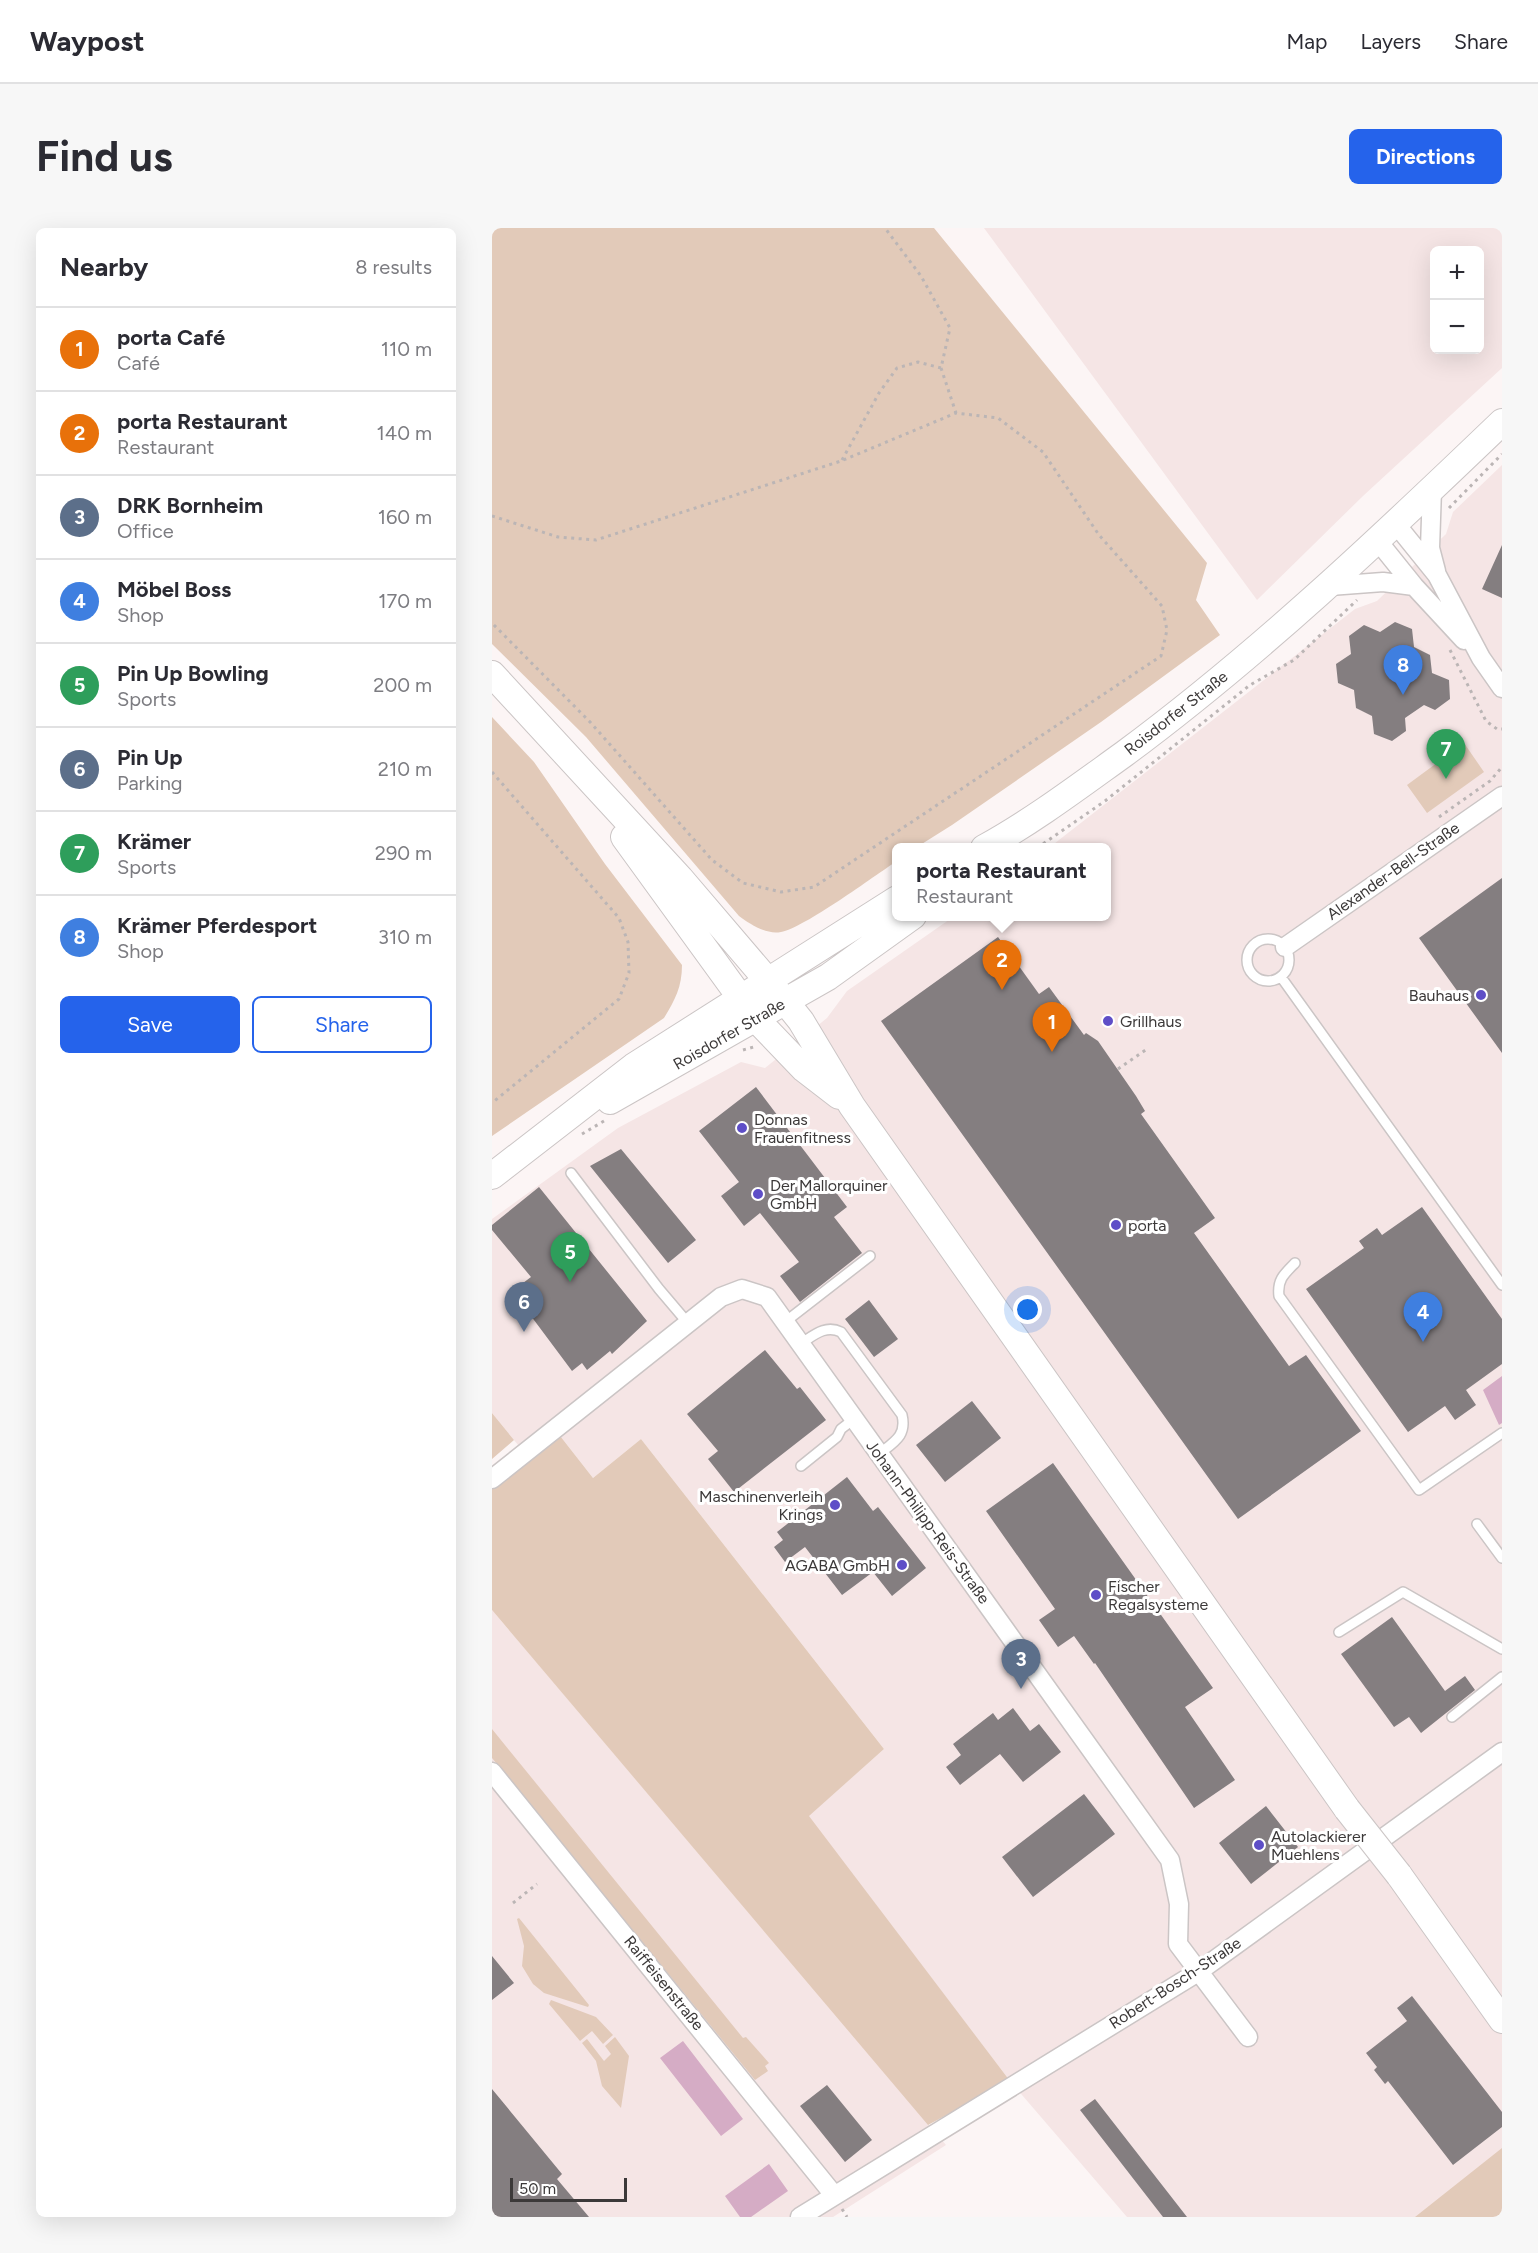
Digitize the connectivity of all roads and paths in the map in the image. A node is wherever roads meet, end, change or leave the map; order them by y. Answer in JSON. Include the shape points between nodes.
{"nodes":[{"id":1,"x":885,"y":228,"type":"edge"},
{"id":2,"x":941,"y":368,"type":"junction"},
{"id":3,"x":956,"y":413,"type":"junction"},
{"id":4,"x":1502,"y":422,"type":"edge"},
{"id":5,"x":842,"y":461,"type":"junction"},
{"id":6,"x":1432,"y":489,"type":"junction"},
{"id":7,"x":492,"y":516,"type":"edge"},
{"id":8,"x":1386,"y":532,"type":"junction"},
{"id":9,"x":1437,"y":575,"type":"junction"},
{"id":10,"x":1330,"y":586,"type":"junction"},
{"id":11,"x":1414,"y":586,"type":"junction"},
{"id":12,"x":1363,"y":596,"type":"dead end"},
{"id":13,"x":492,"y":622,"type":"edge"},
{"id":14,"x":1447,"y":646,"type":"dead end"},
{"id":15,"x":1481,"y":658,"type":"junction"},
{"id":16,"x":492,"y":674,"type":"edge"},
{"id":17,"x":1502,"y":688,"type":"edge"},
{"id":18,"x":1502,"y":729,"type":"edge"},
{"id":19,"x":574,"y":765,"type":"junction"},
{"id":20,"x":1502,"y":767,"type":"edge"},
{"id":21,"x":492,"y":772,"type":"edge"},
{"id":22,"x":1502,"y":796,"type":"edge"},
{"id":23,"x":1435,"y":821,"type":"dead end"},
{"id":24,"x":1016,"y":830,"type":"junction"},
{"id":25,"x":993,"y":843,"type":"edge"},
{"id":26,"x":1002,"y":843,"type":"edge"},
{"id":27,"x":1044,"y":843,"type":"edge"},
{"id":28,"x":892,"y":902,"type":"edge"},
{"id":29,"x":906,"y":921,"type":"edge"},
{"id":30,"x":1285,"y":947,"type":"junction"},
{"id":31,"x":1281,"y":977,"type":"junction"},
{"id":32,"x":766,"y":981,"type":"junction"},
{"id":33,"x":740,"y":998,"type":"junction"},
{"id":34,"x":785,"y":1001,"type":"junction"},
{"id":35,"x":756,"y":1019,"type":"junction"},
{"id":36,"x":1147,"y":1049,"type":"dead end"},
{"id":37,"x":1118,"y":1069,"type":"dead end"},
{"id":38,"x":492,"y":1103,"type":"edge"},
{"id":39,"x":852,"y":1107,"type":"junction"},
{"id":40,"x":539,"y":1140,"type":"junction"},
{"id":41,"x":572,"y":1173,"type":"dead end"},
{"id":42,"x":492,"y":1176,"type":"edge"},
{"id":43,"x":870,"y":1256,"type":"dead end"},
{"id":44,"x":1296,"y":1263,"type":"dead end"},
{"id":45,"x":1502,"y":1285,"type":"edge"},
{"id":46,"x":687,"y":1322,"type":"junction"},
{"id":47,"x":785,"y":1322,"type":"junction"},
{"id":48,"x":800,"y":1344,"type":"junction"},
{"id":49,"x":854,"y":1419,"type":"junction"},
{"id":50,"x":1502,"y":1433,"type":"edge"},
{"id":51,"x":879,"y":1454,"type":"junction"},
{"id":52,"x":801,"y":1466,"type":"dead end"},
{"id":53,"x":492,"y":1479,"type":"edge"},
{"id":54,"x":1477,"y":1524,"type":"dead end"},
{"id":55,"x":1502,"y":1558,"type":"edge"},
{"id":56,"x":1339,"y":1632,"type":"dead end"},
{"id":57,"x":1502,"y":1649,"type":"edge"},
{"id":58,"x":1502,"y":1677,"type":"edge"},
{"id":59,"x":1452,"y":1717,"type":"dead end"},
{"id":60,"x":1502,"y":1752,"type":"edge"},
{"id":61,"x":492,"y":1772,"type":"edge"},
{"id":62,"x":537,"y":1884,"type":"dead end"},
{"id":63,"x":513,"y":1903,"type":"dead end"},
{"id":64,"x":1198,"y":1972,"type":"junction"},
{"id":65,"x":1502,"y":2020,"type":"edge"},
{"id":66,"x":1248,"y":2037,"type":"dead end"},
{"id":67,"x":834,"y":2195,"type":"junction"},
{"id":68,"x":800,"y":2217,"type":"edge"}],
"edges":[{"from":1,"to":2,"type":"path","via":[[921,276],[950,328]]},
{"from":2,"to":3,"type":"path"},
{"from":2,"to":5,"type":"path","via":[[918,362],[897,368]]},
{"from":3,"to":5,"type":"path"},
{"from":3,"to":13,"type":"path","via":[[998,418],[1043,452],[1099,535],[1162,606],[1167,630],[1161,656],[814,887],[781,892],[743,884],[712,860],[591,723]]},
{"from":4,"to":6,"type":"main road","name":"Roisdorfer Straße"},
{"from":5,"to":7,"type":"path","via":[[596,540],[558,537]]},
{"from":6,"to":8,"type":"main road","name":"Roisdorfer Straße"},
{"from":6,"to":9,"type":"street","via":[[1430,548]]},
{"from":8,"to":9,"type":"street"},
{"from":8,"to":10,"type":"main road","name":"Roisdorfer Straße"},
{"from":8,"to":11,"type":"street"},
{"from":9,"to":15,"type":"street"},
{"from":10,"to":11,"type":"street","via":[[1383,582]]},
{"from":10,"to":24,"type":"main road","name":"Roisdorfer Straße","via":[[1153,733]]},
{"from":11,"to":15,"type":"street"},
{"from":12,"to":27,"type":"path","via":[[1294,660],[1250,685],[1106,801]]},
{"from":14,"to":18,"type":"path","via":[[1486,721]]},
{"from":15,"to":17,"type":"street"},
{"from":16,"to":19,"type":"main road"},
{"from":19,"to":32,"type":"main road","via":[[680,878]]},
{"from":19,"to":33,"type":"main road"},
{"from":20,"to":23,"type":"path","via":[[1490,781]]},
{"from":21,"to":38,"type":"path","via":[[619,918],[628,942],[629,973],[619,999]]},
{"from":22,"to":30,"type":"street","name":"Alexander-Bell-Straße"},
{"from":24,"to":25,"type":"main road","name":"Roisdorfer Straße"},
{"from":24,"to":26,"type":"main road","name":"Roisdorfer Straße"},
{"from":28,"to":32,"type":"main road","name":"Roisdorfer Straße"},
{"from":29,"to":34,"type":"main road","name":"Roisdorfer Straße","via":[[828,977]]},
{"from":30,"to":31,"type":"lane","via":[[1290,960]]},
{"from":30,"to":31,"type":"lane","via":[[1266,939],[1256,943],[1248,955],[1252,975],[1267,981]]},
{"from":31,"to":45,"type":"lane"},
{"from":32,"to":33,"type":"main road","name":"Roisdorfer Straße"},
{"from":32,"to":34,"type":"main road"},
{"from":33,"to":35,"type":"main road"},
{"from":33,"to":40,"type":"main road","name":"Roisdorfer Straße","via":[[634,1066]]},
{"from":34,"to":35,"type":"main road","name":"Roisdorfer Straße"},
{"from":34,"to":39,"type":"main road"},
{"from":35,"to":39,"type":"main road","via":[[804,1069]]},
{"from":35,"to":40,"type":"main road","name":"Roisdorfer Straße"},
{"from":36,"to":37,"type":"path"},
{"from":39,"to":65,"type":"main road","bridge":true,"via":[[1347,1809]]},
{"from":40,"to":42,"type":"main road","name":"Roisdorfer Straße"},
{"from":41,"to":46,"type":"lane"},
{"from":43,"to":47,"type":"lane"},
{"from":44,"to":50,"type":"lane","via":[[1277,1286],[1279,1296],[1419,1490]]},
{"from":46,"to":47,"type":"street","name":"Johann-Philipp-Reis-Straße","via":[[721,1297],[742,1290],[767,1297]]},
{"from":46,"to":53,"type":"street","name":"Johann-Philipp-Reis-Straße"},
{"from":47,"to":48,"type":"street","name":"Johann-Philipp-Reis-Straße"},
{"from":48,"to":49,"type":"street","name":"Johann-Philipp-Reis-Straße"},
{"from":48,"to":51,"type":"lane","via":[[828,1329],[841,1332],[902,1415],[904,1430]]},
{"from":49,"to":51,"type":"street","name":"Johann-Philipp-Reis-Straße"},
{"from":49,"to":52,"type":"lane"},
{"from":51,"to":64,"type":"street","name":"Johann-Philipp-Reis-Straße","via":[[1170,1860],[1179,1904],[1178,1944]]},
{"from":54,"to":55,"type":"lane"},
{"from":56,"to":57,"type":"lane","via":[[1403,1592]]},
{"from":58,"to":59,"type":"lane"},
{"from":60,"to":64,"type":"street","name":"Robert-Bosch-Straße"},
{"from":61,"to":67,"type":"street","name":"Raiffeisenstraße"},
{"from":62,"to":63,"type":"path"},
{"from":64,"to":66,"type":"street","name":"Johann-Philipp-Reis-Straße"},
{"from":64,"to":67,"type":"street","name":"Robert-Bosch-Straße"},
{"from":67,"to":68,"type":"street","name":"Robert-Bosch-Straße"}]}
